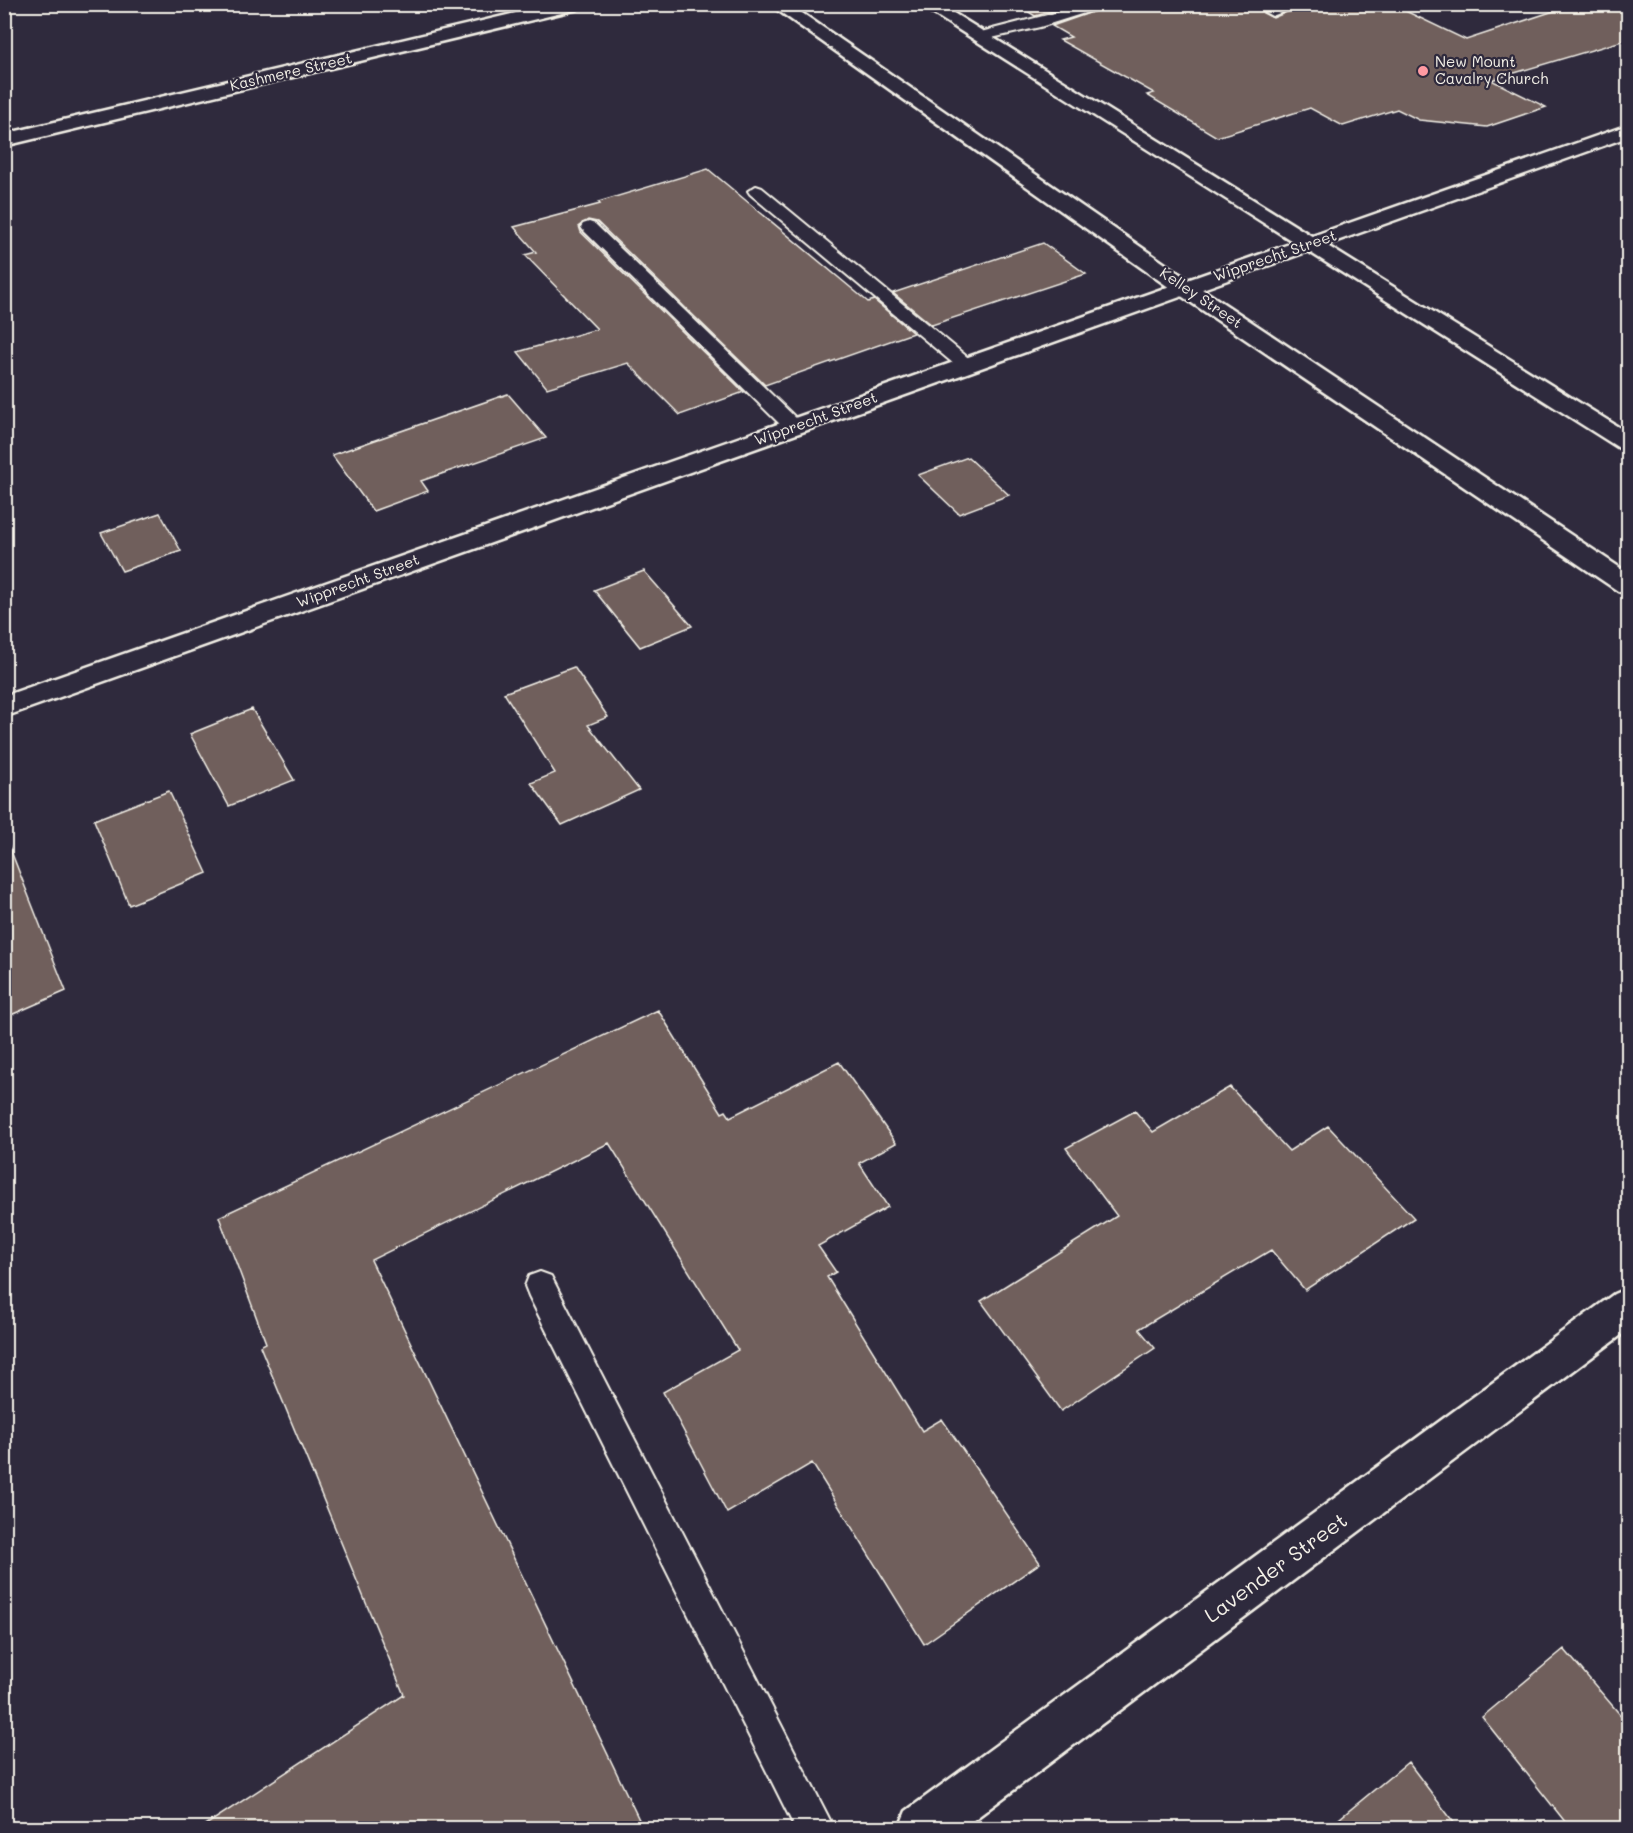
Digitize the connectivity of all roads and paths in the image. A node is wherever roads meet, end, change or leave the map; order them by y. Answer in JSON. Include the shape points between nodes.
{"nodes":[{"id":1,"x":578,"y":4,"type":"edge"},
{"id":2,"x":777,"y":4,"type":"edge"},
{"id":3,"x":926,"y":4,"type":"edge"},
{"id":4,"x":1107,"y":4,"type":"edge"},
{"id":5,"x":1298,"y":4,"type":"edge"},
{"id":6,"x":1272,"y":12,"type":"dead end"},
{"id":7,"x":978,"y":37,"type":"junction"},
{"id":8,"x":1629,"y":131,"type":"edge"},
{"id":9,"x":4,"y":141,"type":"edge"},
{"id":10,"x":756,"y":191,"type":"dead end"},
{"id":11,"x":588,"y":227,"type":"dead end"},
{"id":12,"x":1308,"y":244,"type":"junction"},
{"id":13,"x":1185,"y":288,"type":"junction"},
{"id":14,"x":966,"y":366,"type":"junction"},
{"id":15,"x":794,"y":427,"type":"junction"},
{"id":16,"x":1629,"y":443,"type":"edge"},
{"id":17,"x":1629,"y":585,"type":"edge"},
{"id":18,"x":4,"y":707,"type":"edge"},
{"id":19,"x":540,"y":1286,"type":"dead end"},
{"id":20,"x":1629,"y":1307,"type":"edge"},
{"id":21,"x":815,"y":1828,"type":"edge"},
{"id":22,"x":923,"y":1828,"type":"edge"}],
"edges":[{"from":1,"to":9,"type":"street","name":"Kashmere Street"},
{"from":2,"to":13,"type":"street","name":"Kelley Street"},
{"from":3,"to":7,"type":"street"},
{"from":4,"to":7,"type":"lane"},
{"from":5,"to":6,"type":"lane"},
{"from":7,"to":12,"type":"street"},
{"from":8,"to":12,"type":"street","name":"Wipprecht Street"},
{"from":10,"to":14,"type":"lane"},
{"from":11,"to":15,"type":"lane"},
{"from":12,"to":13,"type":"street","name":"Wipprecht Street"},
{"from":12,"to":16,"type":"street"},
{"from":13,"to":14,"type":"street","name":"Wipprecht Street"},
{"from":13,"to":17,"type":"street","name":"Kelley Street"},
{"from":14,"to":15,"type":"street","name":"Wipprecht Street"},
{"from":15,"to":18,"type":"street","name":"Wipprecht Street"},
{"from":19,"to":21,"type":"lane"},
{"from":20,"to":22,"type":"street","name":"Lavender Street"}]}
